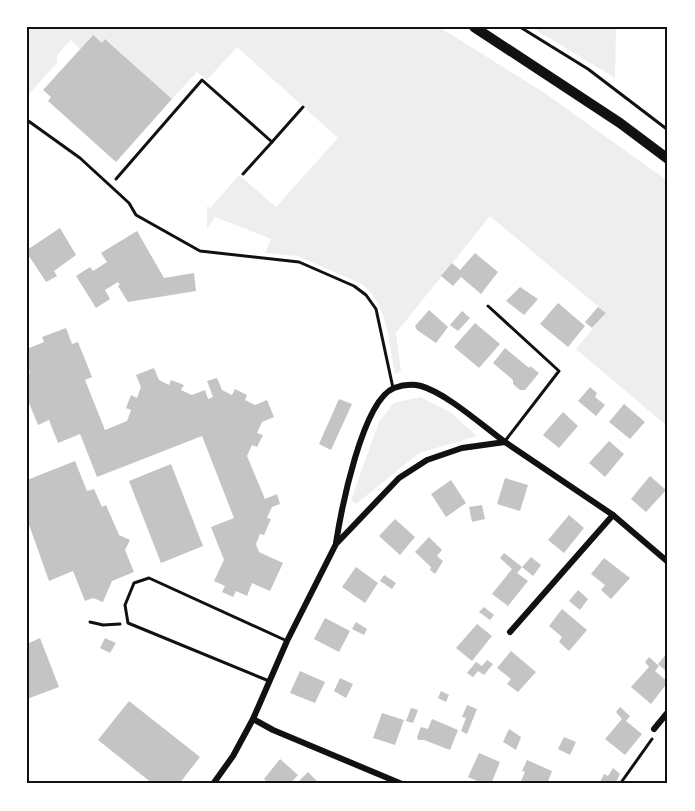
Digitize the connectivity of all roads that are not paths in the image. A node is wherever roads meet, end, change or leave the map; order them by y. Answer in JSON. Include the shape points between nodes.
{"nodes":[{"id":1,"x":474,"y":27,"type":"edge"},
{"id":2,"x":27,"y":120,"type":"edge"},
{"id":3,"x":668,"y":159,"type":"edge"},
{"id":4,"x":488,"y":306,"type":"dead end"},
{"id":5,"x":393,"y":388,"type":"junction"},
{"id":6,"x":505,"y":442,"type":"junction"},
{"id":7,"x":613,"y":515,"type":"junction"},
{"id":8,"x":336,"y":544,"type":"junction"},
{"id":9,"x":668,"y":562,"type":"edge"},
{"id":10,"x":510,"y":632,"type":"dead end"},
{"id":11,"x":286,"y":641,"type":"junction"},
{"id":12,"x":269,"y":681,"type":"junction"},
{"id":13,"x":668,"y":712,"type":"edge"},
{"id":14,"x":253,"y":719,"type":"junction"},
{"id":15,"x":654,"y":729,"type":"road end"},
{"id":16,"x":213,"y":784,"type":"edge"},
{"id":17,"x":402,"y":784,"type":"edge"}],
"edges":[{"from":1,"to":3,"type":"main road"},
{"from":2,"to":5,"type":"lane","via":[[111,184],[135,215],[200,251],[299,262],[354,286],[376,309]]},
{"from":4,"to":6,"type":"lane","via":[[559,371]]},
{"from":5,"to":6,"type":"street","via":[[411,385],[432,390]]},
{"from":5,"to":8,"type":"street","via":[[376,408],[361,442],[342,505]]},
{"from":6,"to":7,"type":"street"},
{"from":6,"to":8,"type":"street","via":[[462,448],[427,460],[399,478]]},
{"from":7,"to":9,"type":"street"},
{"from":7,"to":10,"type":"street"},
{"from":8,"to":11,"type":"street"},
{"from":11,"to":12,"type":"street"},
{"from":11,"to":12,"type":"lane","via":[[149,578],[134,583],[125,605],[128,623]]},
{"from":12,"to":14,"type":"street"},
{"from":13,"to":15,"type":"street"},
{"from":14,"to":16,"type":"street"},
{"from":14,"to":17,"type":"street"}]}
